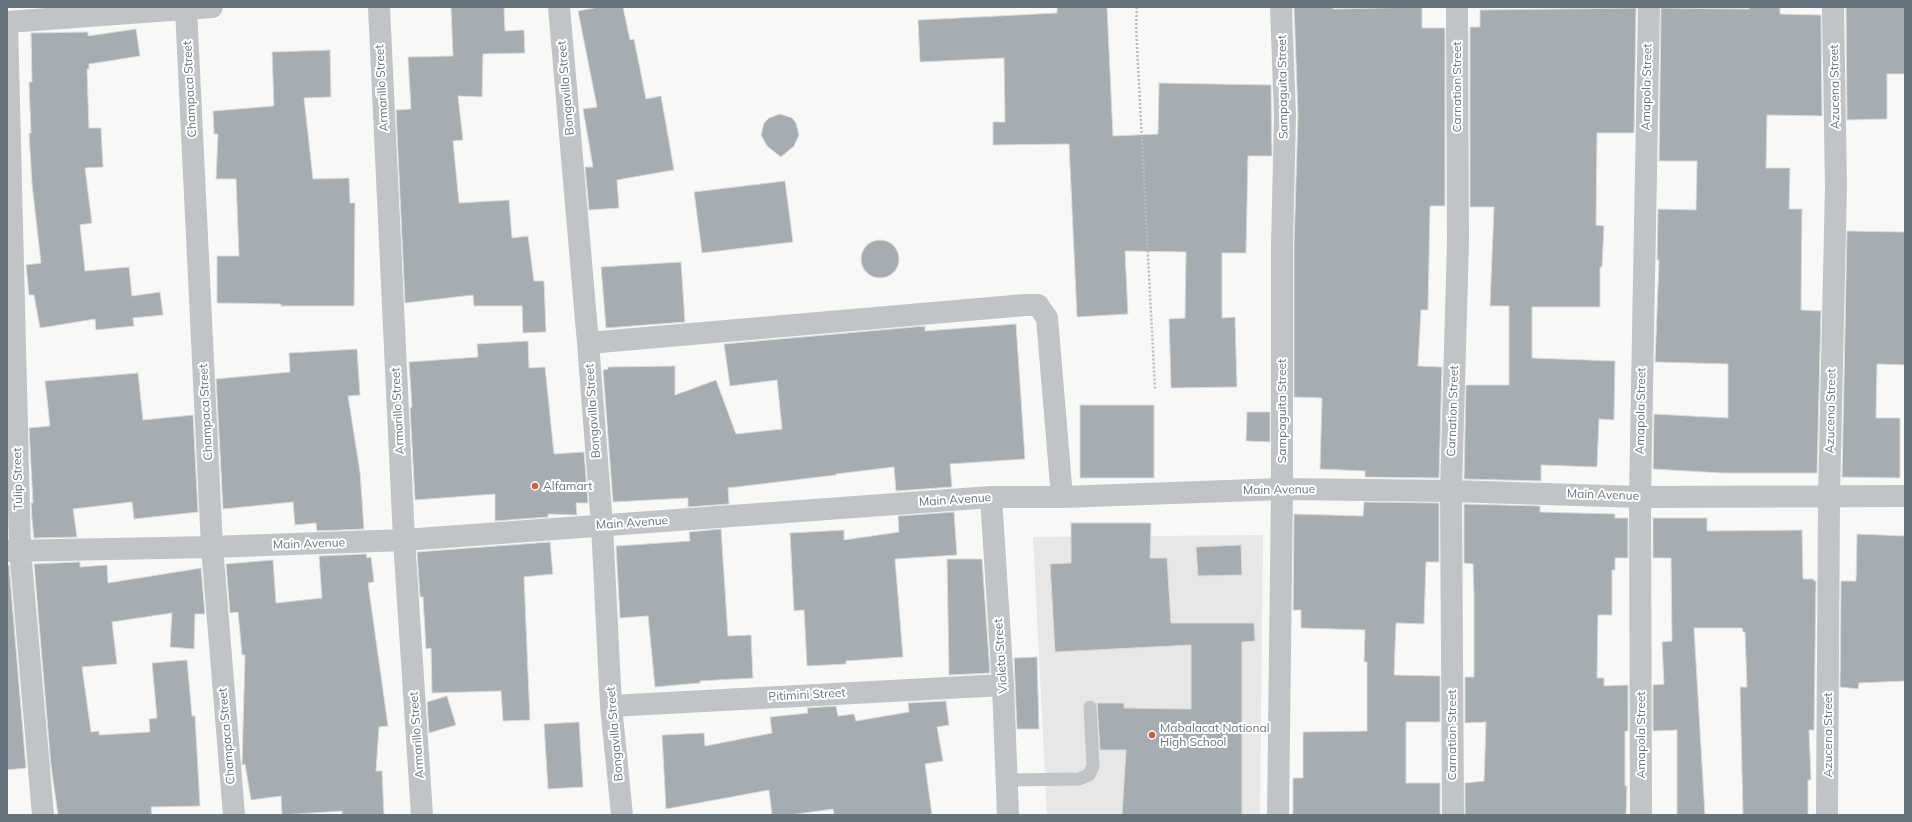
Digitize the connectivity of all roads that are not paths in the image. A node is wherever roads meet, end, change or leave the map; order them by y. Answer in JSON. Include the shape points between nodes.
{"nodes":[{"id":1,"x":212,"y":7,"type":"edge"},
{"id":2,"x":378,"y":7,"type":"edge"},
{"id":3,"x":559,"y":7,"type":"edge"},
{"id":4,"x":1281,"y":7,"type":"edge"},
{"id":5,"x":1457,"y":7,"type":"edge"},
{"id":6,"x":1649,"y":7,"type":"edge"},
{"id":7,"x":1833,"y":7,"type":"edge"},
{"id":8,"x":186,"y":9,"type":"junction"},
{"id":9,"x":7,"y":22,"type":"edge"},
{"id":10,"x":588,"y":343,"type":"junction"},
{"id":11,"x":1282,"y":489,"type":"junction"},
{"id":12,"x":1451,"y":491,"type":"junction"},
{"id":13,"x":1905,"y":496,"type":"edge"},
{"id":14,"x":991,"y":497,"type":"junction"},
{"id":15,"x":1062,"y":497,"type":"junction"},
{"id":16,"x":1640,"y":497,"type":"junction"},
{"id":17,"x":1829,"y":497,"type":"junction"},
{"id":18,"x":602,"y":525,"type":"junction"},
{"id":19,"x":404,"y":540,"type":"junction"},
{"id":20,"x":212,"y":547,"type":"junction"},
{"id":21,"x":14,"y":551,"type":"edge"},
{"id":22,"x":1003,"y":685,"type":"junction"},
{"id":23,"x":611,"y":706,"type":"junction"},
{"id":24,"x":1090,"y":707,"type":"dead end"},
{"id":25,"x":1007,"y":780,"type":"junction"},
{"id":26,"x":43,"y":815,"type":"edge"},
{"id":27,"x":234,"y":815,"type":"edge"},
{"id":28,"x":422,"y":815,"type":"edge"},
{"id":29,"x":622,"y":815,"type":"edge"},
{"id":30,"x":1008,"y":815,"type":"edge"},
{"id":31,"x":1278,"y":815,"type":"edge"},
{"id":32,"x":1453,"y":815,"type":"edge"},
{"id":33,"x":1641,"y":815,"type":"edge"},
{"id":34,"x":1827,"y":815,"type":"edge"}],
"edges":[{"from":1,"to":8,"type":"street"},
{"from":2,"to":19,"type":"street","name":"Armarillo Street"},
{"from":3,"to":10,"type":"street","name":"Bongavilla Street"},
{"from":4,"to":11,"type":"street","name":"Sampaguita Street","via":[[1285,110]]},
{"from":5,"to":12,"type":"street","name":"Carnation Street","via":[[1458,241]]},
{"from":6,"to":16,"type":"street","name":"Amapola Street"},
{"from":7,"to":17,"type":"street","name":"Azucena Street","via":[[1836,186]]},
{"from":8,"to":9,"type":"street"},
{"from":8,"to":20,"type":"street","name":"Champaca Street"},
{"from":9,"to":21,"type":"street","name":"Tulip Street"},
{"from":10,"to":15,"type":"street","via":[[1038,305],[1047,318]]},
{"from":10,"to":18,"type":"street","name":"Bongavilla Street"},
{"from":11,"to":12,"type":"street","name":"Main Avenue"},
{"from":11,"to":15,"type":"street","name":"Main Avenue"},
{"from":11,"to":31,"type":"street","name":"Sampaguita Street"},
{"from":12,"to":16,"type":"street","name":"Main Avenue"},
{"from":12,"to":32,"type":"street","name":"Carnation Street"},
{"from":13,"to":17,"type":"street","name":"Main Avenue"},
{"from":14,"to":15,"type":"street","name":"Main Avenue"},
{"from":14,"to":18,"type":"street","name":"Main Avenue"},
{"from":14,"to":22,"type":"street","name":"Violeta Street"},
{"from":16,"to":17,"type":"street","name":"Main Avenue"},
{"from":16,"to":33,"type":"street","name":"Amapola Street"},
{"from":17,"to":34,"type":"street","name":"Azucena Street"},
{"from":18,"to":19,"type":"street","name":"Main Avenue"},
{"from":18,"to":23,"type":"street","name":"Bongavilla Street"},
{"from":19,"to":20,"type":"street","name":"Main Avenue"},
{"from":19,"to":28,"type":"street","name":"Armarillo Street"},
{"from":20,"to":21,"type":"street","name":"Main Avenue"},
{"from":20,"to":27,"type":"street","name":"Champaca Street"},
{"from":21,"to":26,"type":"street","name":"Tulip Street"},
{"from":22,"to":23,"type":"street","name":"Pitimini Street"},
{"from":22,"to":25,"type":"street","name":"Violeta Street"},
{"from":23,"to":29,"type":"street","name":"Bongavilla Street"},
{"from":24,"to":25,"type":"lane","via":[[1093,766],[1089,775],[1079,779]]},
{"from":25,"to":30,"type":"street","name":"Violeta Street"}]}
